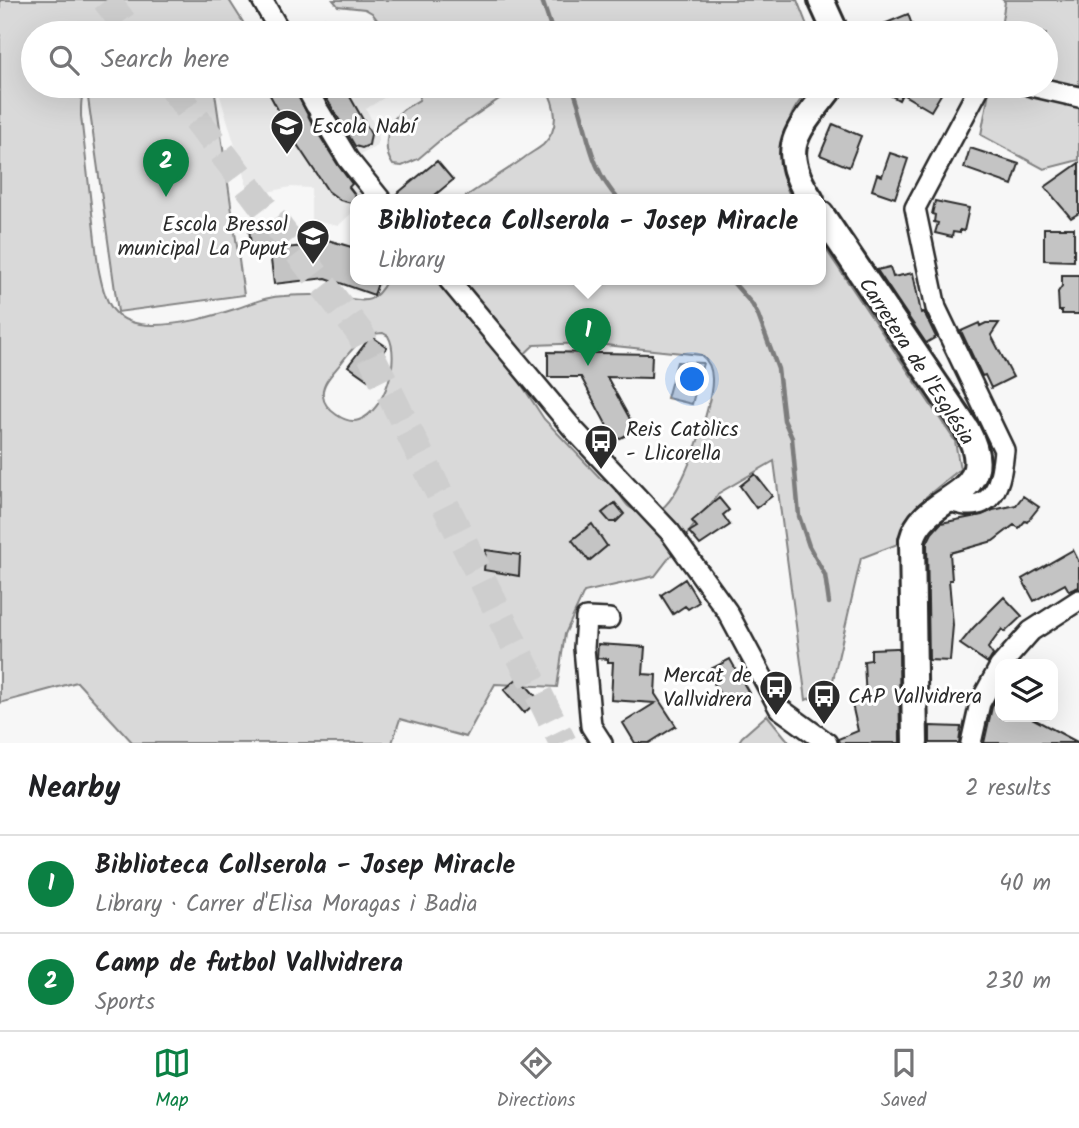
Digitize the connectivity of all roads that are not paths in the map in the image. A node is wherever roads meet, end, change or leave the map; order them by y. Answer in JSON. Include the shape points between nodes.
{"nodes":[{"id":1,"x":261,"y":0,"type":"edge"},
{"id":2,"x":821,"y":0,"type":"edge"},
{"id":3,"x":274,"y":21,"type":"edge"},
{"id":4,"x":831,"y":21,"type":"edge"},
{"id":5,"x":1058,"y":92,"type":"edge"},
{"id":6,"x":1079,"y":97,"type":"edge"},
{"id":7,"x":312,"y":98,"type":"edge"},
{"id":8,"x":823,"y":98,"type":"edge"},
{"id":9,"x":974,"y":98,"type":"edge"},
{"id":10,"x":376,"y":194,"type":"edge"},
{"id":11,"x":808,"y":194,"type":"edge"},
{"id":12,"x":826,"y":221,"type":"edge"},
{"id":13,"x":453,"y":285,"type":"edge"},
{"id":14,"x":948,"y":500,"type":"junction"},
{"id":15,"x":1079,"y":600,"type":"edge"},
{"id":16,"x":609,"y":620,"type":"dead end"},
{"id":17,"x":1006,"y":659,"type":"edge"},
{"id":18,"x":995,"y":676,"type":"edge"},
{"id":19,"x":602,"y":743,"type":"edge"},
{"id":20,"x":827,"y":743,"type":"edge"},
{"id":21,"x":915,"y":743,"type":"edge"},
{"id":22,"x":971,"y":743,"type":"edge"}],
"edges":[{"from":1,"to":3,"type":"street"},
{"from":2,"to":4,"type":"main road"},
{"from":5,"to":6,"type":"street"},
{"from":7,"to":10,"type":"street","via":[[348,159]]},
{"from":8,"to":11,"type":"main road","via":[[793,144],[795,171]]},
{"from":9,"to":14,"type":"street","via":[[915,208],[936,308],[1003,450],[1002,473],[997,488],[981,503],[968,506]]},
{"from":12,"to":14,"type":"main road","name":"Carretera de l'Església","via":[[970,437],[975,473],[967,486]]},
{"from":13,"to":20,"type":"street","via":[[565,420],[670,532],[727,611],[779,708]]},
{"from":14,"to":21,"type":"main road","name":"Carretera de l'Església","via":[[919,522],[912,540]]},
{"from":15,"to":17,"type":"street","via":[[1031,631]]},
{"from":16,"to":19,"type":"street","via":[[586,618],[584,648],[590,726]]},
{"from":18,"to":22,"type":"street","via":[[980,703]]}]}
